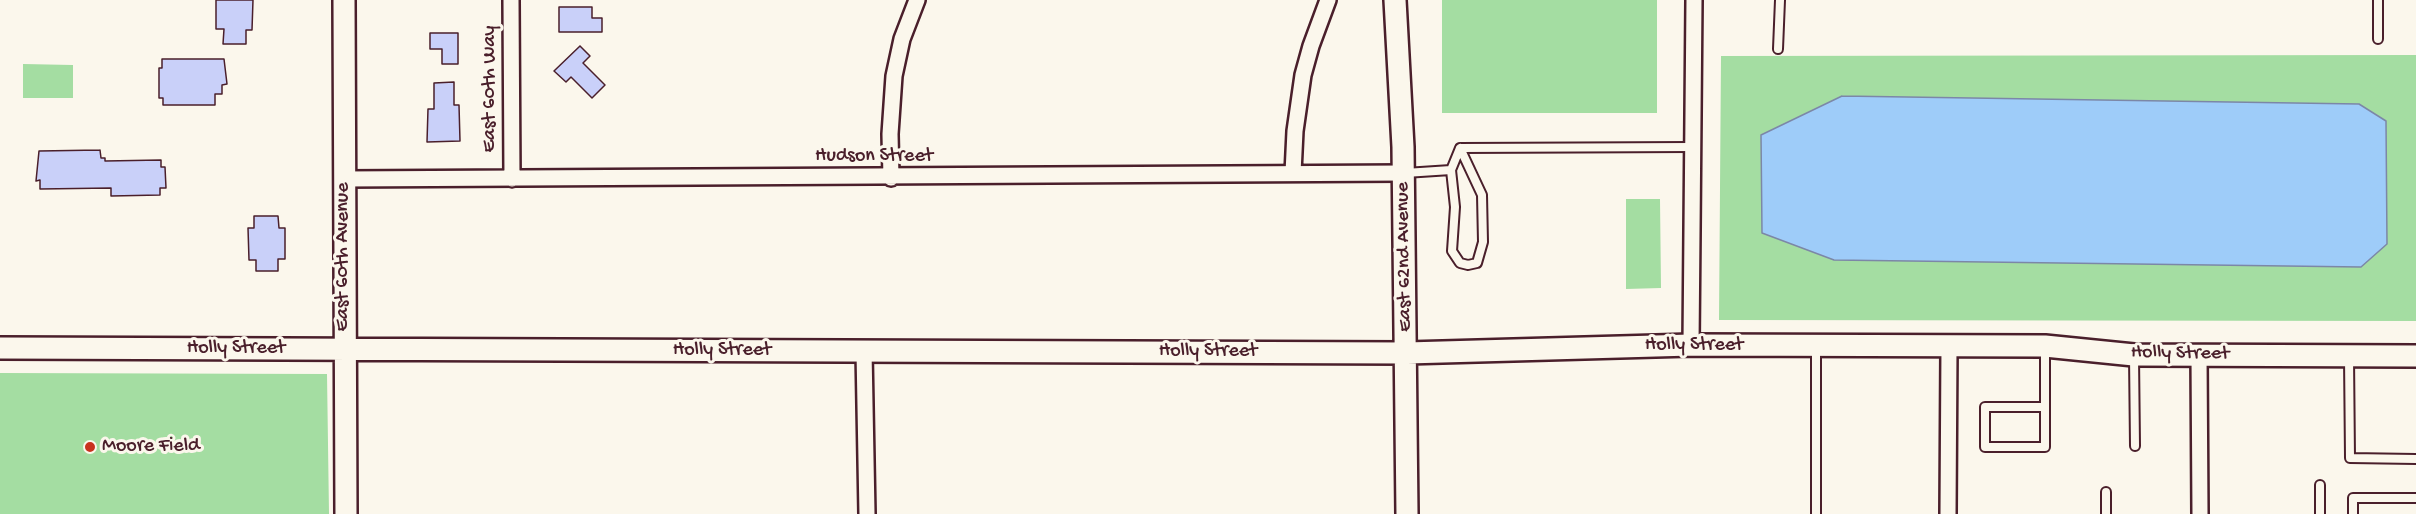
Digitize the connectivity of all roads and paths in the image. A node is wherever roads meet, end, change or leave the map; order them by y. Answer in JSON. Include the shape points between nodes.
{"nodes":[{"id":1,"x":344,"y":0,"type":"edge"},
{"id":2,"x":511,"y":0,"type":"edge"},
{"id":3,"x":917,"y":0,"type":"edge"},
{"id":4,"x":1328,"y":0,"type":"edge"},
{"id":5,"x":1395,"y":0,"type":"edge"},
{"id":6,"x":1694,"y":0,"type":"edge"},
{"id":7,"x":1780,"y":0,"type":"edge"},
{"id":8,"x":2378,"y":0,"type":"edge"},
{"id":9,"x":2378,"y":39,"type":"dead end"},
{"id":10,"x":1778,"y":50,"type":"dead end"},
{"id":11,"x":1693,"y":147,"type":"junction"},
{"id":12,"x":1460,"y":148,"type":"junction"},
{"id":13,"x":1451,"y":170,"type":"junction"},
{"id":14,"x":1293,"y":173,"type":"junction"},
{"id":15,"x":1404,"y":173,"type":"junction"},
{"id":16,"x":891,"y":178,"type":"junction"},
{"id":17,"x":344,"y":179,"type":"junction"},
{"id":18,"x":512,"y":179,"type":"junction"},
{"id":19,"x":1691,"y":345,"type":"junction"},
{"id":20,"x":1816,"y":346,"type":"junction"},
{"id":21,"x":2045,"y":346,"type":"junction"},
{"id":22,"x":1949,"y":347,"type":"junction"},
{"id":23,"x":0,"y":348,"type":"edge"},
{"id":24,"x":344,"y":350,"type":"junction"},
{"id":25,"x":864,"y":351,"type":"junction"},
{"id":26,"x":1407,"y":353,"type":"junction"},
{"id":27,"x":2134,"y":355,"type":"junction"},
{"id":28,"x":2199,"y":355,"type":"junction"},
{"id":29,"x":2349,"y":355,"type":"junction"},
{"id":30,"x":2416,"y":356,"type":"edge"},
{"id":31,"x":2045,"y":406,"type":"junction"},
{"id":32,"x":2135,"y":446,"type":"dead end"},
{"id":33,"x":2416,"y":459,"type":"edge"},
{"id":34,"x":2320,"y":485,"type":"dead end"},
{"id":35,"x":2106,"y":492,"type":"dead end"},
{"id":36,"x":2416,"y":498,"type":"edge"},
{"id":37,"x":346,"y":514,"type":"edge"},
{"id":38,"x":867,"y":514,"type":"edge"},
{"id":39,"x":1407,"y":514,"type":"edge"},
{"id":40,"x":1816,"y":514,"type":"edge"},
{"id":41,"x":1948,"y":514,"type":"edge"},
{"id":42,"x":2106,"y":514,"type":"edge"},
{"id":43,"x":2200,"y":514,"type":"edge"},
{"id":44,"x":2320,"y":514,"type":"edge"},
{"id":45,"x":2353,"y":514,"type":"edge"}],
"edges":[{"from":1,"to":17,"type":"street","name":"East 60th Avenue"},
{"from":2,"to":18,"type":"street","name":"East 60th Way"},
{"from":3,"to":16,"type":"street","via":[[902,39],[894,76]]},
{"from":4,"to":14,"type":"street","via":[[1303,75]]},
{"from":5,"to":15,"type":"street","name":"East 62nd Avenue"},
{"from":6,"to":11,"type":"street"},
{"from":7,"to":10,"type":"lane"},
{"from":8,"to":9,"type":"lane"},
{"from":11,"to":12,"type":"lane"},
{"from":11,"to":19,"type":"street"},
{"from":12,"to":13,"type":"lane"},
{"from":12,"to":13,"type":"lane","via":[[1482,195],[1483,242],[1477,263],[1460,263],[1452,251],[1455,207]]},
{"from":13,"to":15,"type":"lane"},
{"from":14,"to":15,"type":"street","name":"Hudson Street"},
{"from":14,"to":16,"type":"street","name":"Hudson Street"},
{"from":15,"to":26,"type":"street","name":"East 62nd Avenue"},
{"from":16,"to":18,"type":"street","name":"Hudson Street"},
{"from":17,"to":18,"type":"street","name":"Hudson Street"},
{"from":17,"to":24,"type":"street","name":"East 60th Avenue"},
{"from":19,"to":20,"type":"street","name":"Holly Street"},
{"from":19,"to":26,"type":"street","name":"Holly Street"},
{"from":20,"to":22,"type":"street","name":"Holly Street"},
{"from":20,"to":40,"type":"lane"},
{"from":21,"to":22,"type":"street","name":"Holly Street"},
{"from":21,"to":27,"type":"street","name":"Holly Street"},
{"from":21,"to":31,"type":"lane"},
{"from":22,"to":41,"type":"street"},
{"from":23,"to":24,"type":"street","name":"Holly Street"},
{"from":24,"to":25,"type":"street","name":"Holly Street"},
{"from":24,"to":37,"type":"street","name":"East 60th Avenue"},
{"from":25,"to":26,"type":"street","name":"Holly Street"},
{"from":25,"to":38,"type":"street"},
{"from":26,"to":39,"type":"street","name":"East 62nd Avenue"},
{"from":27,"to":28,"type":"street","name":"Holly Street"},
{"from":27,"to":32,"type":"lane"},
{"from":28,"to":29,"type":"street","name":"Holly Street"},
{"from":28,"to":43,"type":"street"},
{"from":29,"to":30,"type":"street","name":"Holly Street"},
{"from":29,"to":33,"type":"lane","via":[[2350,459]]},
{"from":31,"to":31,"type":"lane","via":[[2045,447],[1985,447],[1985,407]]},
{"from":34,"to":44,"type":"lane"},
{"from":35,"to":42,"type":"lane"},
{"from":36,"to":45,"type":"lane","via":[[2353,498]]}]}
